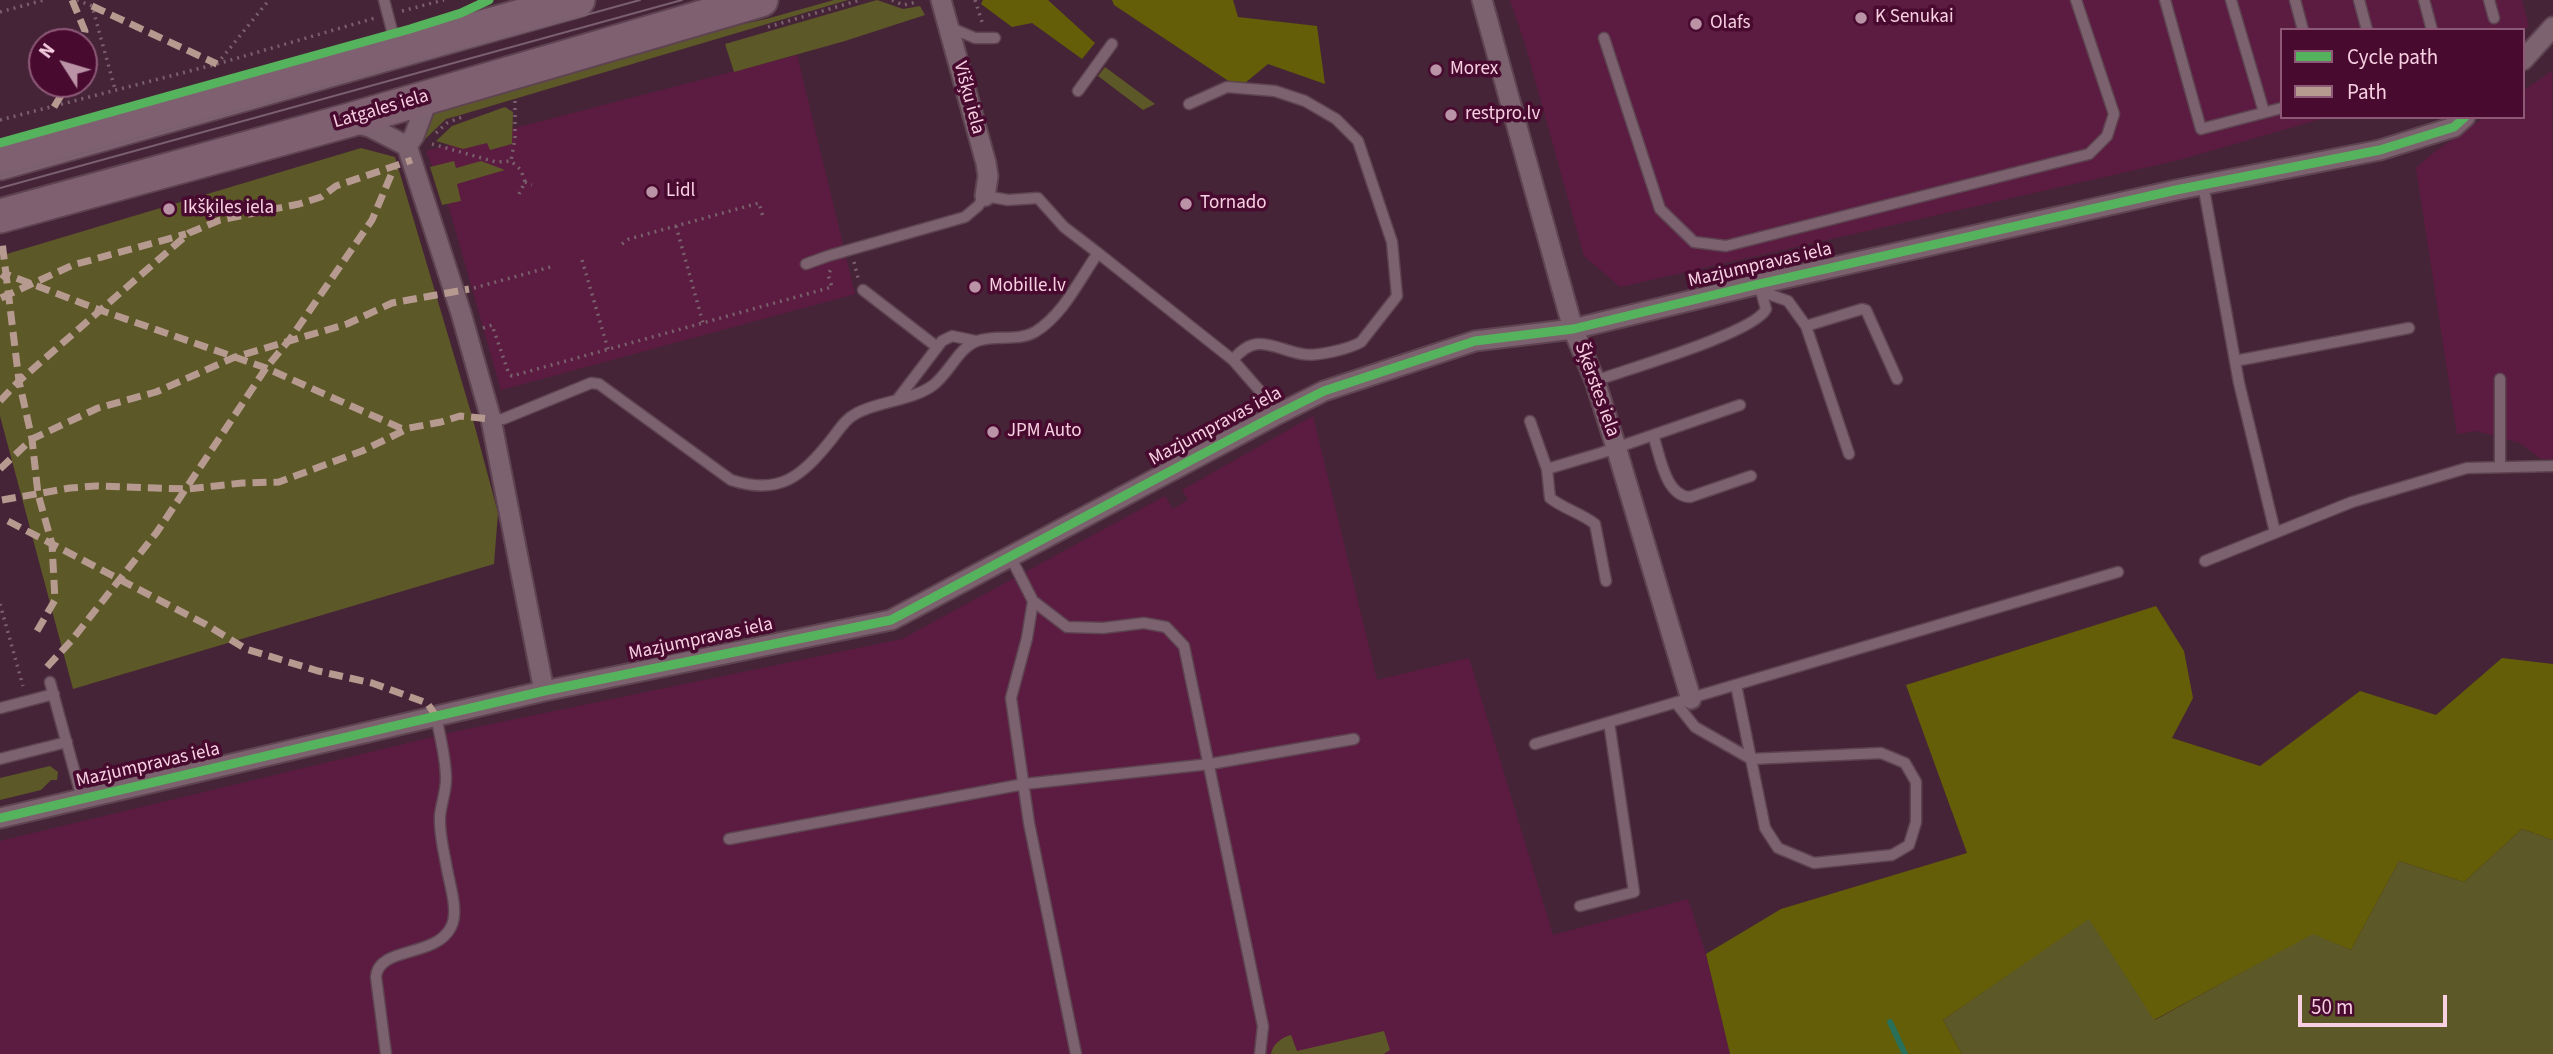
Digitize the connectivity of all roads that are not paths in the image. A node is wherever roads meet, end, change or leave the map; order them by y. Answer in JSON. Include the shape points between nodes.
{"nodes":[{"id":1,"x":384,"y":0,"type":"edge"},
{"id":2,"x":578,"y":0,"type":"edge"},
{"id":3,"x":761,"y":0,"type":"edge"},
{"id":4,"x":941,"y":0,"type":"edge"},
{"id":5,"x":1482,"y":0,"type":"edge"},
{"id":6,"x":2076,"y":0,"type":"edge"},
{"id":7,"x":2165,"y":0,"type":"edge"},
{"id":8,"x":2231,"y":0,"type":"edge"},
{"id":9,"x":2295,"y":0,"type":"edge"},
{"id":10,"x":2359,"y":0,"type":"edge"},
{"id":11,"x":2424,"y":0,"type":"edge"},
{"id":12,"x":2489,"y":0,"type":"edge"},
{"id":13,"x":2494,"y":18,"type":"dead end"},
{"id":14,"x":948,"y":27,"type":"junction"},
{"id":15,"x":2553,"y":27,"type":"edge"},
{"id":16,"x":2302,"y":28,"type":"edge"},
{"id":17,"x":2366,"y":28,"type":"edge"},
{"id":18,"x":2431,"y":28,"type":"edge"},
{"id":19,"x":1604,"y":38,"type":"dead end"},
{"id":20,"x":991,"y":39,"type":"road end"},
{"id":21,"x":1112,"y":44,"type":"dead end"},
{"id":22,"x":397,"y":50,"type":"junction"},
{"id":23,"x":2525,"y":58,"type":"edge"},
{"id":24,"x":1078,"y":90,"type":"dead end"},
{"id":25,"x":429,"y":96,"type":"junction"},
{"id":26,"x":1189,"y":104,"type":"dead end"},
{"id":27,"x":2280,"y":108,"type":"edge"},
{"id":28,"x":2264,"y":112,"type":"junction"},
{"id":29,"x":2463,"y":119,"type":"edge"},
{"id":30,"x":346,"y":121,"type":"junction"},
{"id":31,"x":407,"y":146,"type":"junction"},
{"id":32,"x":0,"y":163,"type":"edge"},
{"id":33,"x":2203,"y":184,"type":"junction"},
{"id":34,"x":985,"y":196,"type":"junction"},
{"id":35,"x":0,"y":216,"type":"edge"},
{"id":36,"x":1098,"y":253,"type":"junction"},
{"id":37,"x":806,"y":264,"type":"dead end"},
{"id":38,"x":1759,"y":287,"type":"junction"},
{"id":39,"x":863,"y":290,"type":"dead end"},
{"id":40,"x":1806,"y":326,"type":"junction"},
{"id":41,"x":1573,"y":328,"type":"junction"},
{"id":42,"x":2409,"y":328,"type":"dead end"},
{"id":43,"x":976,"y":341,"type":"junction"},
{"id":44,"x":937,"y":347,"type":"junction"},
{"id":45,"x":1233,"y":360,"type":"junction"},
{"id":46,"x":2235,"y":361,"type":"junction"},
{"id":47,"x":1898,"y":379,"type":"dead end"},
{"id":48,"x":2500,"y":379,"type":"dead end"},
{"id":49,"x":1595,"y":382,"type":"junction"},
{"id":50,"x":897,"y":400,"type":"junction"},
{"id":51,"x":1740,"y":405,"type":"dead end"},
{"id":52,"x":1273,"y":416,"type":"junction"},
{"id":53,"x":491,"y":419,"type":"junction"},
{"id":54,"x":1530,"y":421,"type":"dead end"},
{"id":55,"x":1653,"y":435,"type":"junction"},
{"id":56,"x":1616,"y":447,"type":"junction"},
{"id":57,"x":1849,"y":454,"type":"dead end"},
{"id":58,"x":2553,"y":466,"type":"edge"},
{"id":59,"x":2500,"y":467,"type":"junction"},
{"id":60,"x":1547,"y":469,"type":"junction"},
{"id":61,"x":1751,"y":476,"type":"dead end"},
{"id":62,"x":2275,"y":532,"type":"junction"},
{"id":63,"x":1010,"y":556,"type":"junction"},
{"id":64,"x":2205,"y":561,"type":"dead end"},
{"id":65,"x":2118,"y":572,"type":"dead end"},
{"id":66,"x":1606,"y":581,"type":"dead end"},
{"id":67,"x":1033,"y":601,"type":"junction"},
{"id":68,"x":50,"y":682,"type":"dead end"},
{"id":69,"x":1736,"y":685,"type":"junction"},
{"id":70,"x":544,"y":691,"type":"junction"},
{"id":71,"x":54,"y":694,"type":"junction"},
{"id":72,"x":1683,"y":701,"type":"junction"},
{"id":73,"x":1,"y":708,"type":"edge"},
{"id":74,"x":436,"y":716,"type":"junction"},
{"id":75,"x":1609,"y":722,"type":"junction"},
{"id":76,"x":1354,"y":739,"type":"dead end"},
{"id":77,"x":67,"y":742,"type":"junction"},
{"id":78,"x":1535,"y":744,"type":"dead end"},
{"id":79,"x":0,"y":759,"type":"edge"},
{"id":80,"x":1751,"y":759,"type":"junction"},
{"id":81,"x":1210,"y":764,"type":"junction"},
{"id":82,"x":1024,"y":784,"type":"junction"},
{"id":83,"x":82,"y":799,"type":"junction"},
{"id":84,"x":0,"y":818,"type":"edge"},
{"id":85,"x":729,"y":839,"type":"dead end"},
{"id":86,"x":1580,"y":906,"type":"dead end"},
{"id":87,"x":386,"y":1054,"type":"edge"},
{"id":88,"x":1076,"y":1054,"type":"edge"},
{"id":89,"x":1260,"y":1054,"type":"edge"}],
"edges":[{"from":1,"to":22,"type":"lane"},
{"from":2,"to":22,"type":"highway"},
{"from":3,"to":25,"type":"highway","name":"Latgales iela"},
{"from":4,"to":14,"type":"street","name":"Višķu iela"},
{"from":5,"to":41,"type":"street","name":"Šķērstes iela"},
{"from":6,"to":19,"type":"lane","via":[[2113,114],[2107,136],[2089,153],[1726,246],[1694,242],[1660,209]]},
{"from":7,"to":28,"type":"lane","via":[[2200,129]]},
{"from":8,"to":28,"type":"lane"},
{"from":9,"to":16,"type":"lane"},
{"from":10,"to":17,"type":"lane"},
{"from":11,"to":18,"type":"lane"},
{"from":12,"to":13,"type":"lane"},
{"from":14,"to":20,"type":"lane"},
{"from":14,"to":34,"type":"street","name":"Višķu iela","via":[[986,163]]},
{"from":15,"to":23,"type":"street"},
{"from":21,"to":24,"type":"lane"},
{"from":22,"to":32,"type":"highway"},
{"from":25,"to":30,"type":"highway","name":"Latgales iela"},
{"from":25,"to":31,"type":"street"},
{"from":26,"to":45,"type":"lane","via":[[1227,87],[1275,91],[1305,101],[1336,120],[1358,142],[1392,242],[1397,296],[1361,342],[1309,355],[1255,345],[1242,348]]},
{"from":27,"to":28,"type":"lane"},
{"from":29,"to":33,"type":"street","name":"Mazjumpravas iela","via":[[2454,127],[2380,150]]},
{"from":30,"to":31,"type":"street","via":[[370,127]]},
{"from":30,"to":35,"type":"highway","name":"Latgales iela"},
{"from":31,"to":53,"type":"street"},
{"from":33,"to":38,"type":"street","name":"Mazjumpravas iela"},
{"from":33,"to":46,"type":"lane"},
{"from":34,"to":36,"type":"lane","via":[[1038,198]]},
{"from":34,"to":37,"type":"lane","via":[[965,217]]},
{"from":36,"to":43,"type":"lane","via":[[1057,313],[1034,332]]},
{"from":36,"to":45,"type":"lane"},
{"from":38,"to":40,"type":"lane","via":[[1788,301]]},
{"from":38,"to":41,"type":"street","name":"Mazjumpravas iela"},
{"from":38,"to":49,"type":"lane","via":[[1766,309],[1747,325]]},
{"from":39,"to":44,"type":"lane"},
{"from":40,"to":47,"type":"lane","via":[[1866,310]]},
{"from":40,"to":57,"type":"lane"},
{"from":41,"to":49,"type":"street","name":"Šķērstes iela"},
{"from":41,"to":52,"type":"street","name":"Mazjumpravas iela","via":[[1475,341],[1324,391]]},
{"from":42,"to":46,"type":"lane"},
{"from":43,"to":44,"type":"lane","via":[[952,336]]},
{"from":43,"to":50,"type":"lane","via":[[933,386]]},
{"from":44,"to":50,"type":"lane"},
{"from":45,"to":52,"type":"lane","via":[[1260,391]]},
{"from":46,"to":62,"type":"lane"},
{"from":48,"to":59,"type":"lane"},
{"from":49,"to":56,"type":"street","name":"Šķērstes iela"},
{"from":50,"to":53,"type":"lane","via":[[847,419],[805,471],[768,486],[743,484],[717,472],[599,384]]},
{"from":51,"to":55,"type":"lane"},
{"from":52,"to":63,"type":"street","name":"Mazjumpravas iela"},
{"from":53,"to":70,"type":"street"},
{"from":54,"to":60,"type":"lane"},
{"from":55,"to":56,"type":"lane"},
{"from":55,"to":61,"type":"lane","via":[[1671,486],[1682,497]]},
{"from":56,"to":60,"type":"lane"},
{"from":56,"to":72,"type":"street","name":"Šķērstes iela"},
{"from":58,"to":59,"type":"lane"},
{"from":59,"to":62,"type":"lane","via":[[2454,471],[2352,502]]},
{"from":60,"to":66,"type":"lane","via":[[1550,498],[1595,524]]},
{"from":62,"to":64,"type":"lane"},
{"from":63,"to":67,"type":"lane"},
{"from":63,"to":70,"type":"street","name":"Mazjumpravas iela","via":[[891,620]]},
{"from":65,"to":69,"type":"lane"},
{"from":67,"to":81,"type":"lane","via":[[1067,627],[1144,623],[1166,627],[1184,646]]},
{"from":67,"to":82,"type":"lane","via":[[1011,698]]},
{"from":68,"to":71,"type":"lane"},
{"from":69,"to":72,"type":"lane"},
{"from":69,"to":80,"type":"lane"},
{"from":70,"to":74,"type":"street","name":"Mazjumpravas iela"},
{"from":71,"to":73,"type":"lane"},
{"from":71,"to":77,"type":"lane"},
{"from":72,"to":75,"type":"lane"},
{"from":72,"to":80,"type":"lane","via":[[1695,727]]},
{"from":74,"to":83,"type":"street","name":"Mazjumpravas iela"},
{"from":74,"to":87,"type":"lane","via":[[447,783],[440,828],[454,918],[435,944],[385,960],[377,968]]},
{"from":75,"to":78,"type":"lane"},
{"from":75,"to":86,"type":"lane","via":[[1634,892]]},
{"from":76,"to":81,"type":"lane"},
{"from":77,"to":79,"type":"lane"},
{"from":77,"to":83,"type":"lane"},
{"from":80,"to":80,"type":"lane","via":[[1881,753],[1905,763],[1916,782],[1916,822],[1909,845],[1892,855],[1814,863],[1778,848],[1765,828]]},
{"from":81,"to":82,"type":"lane"},
{"from":81,"to":89,"type":"lane","via":[[1263,1026]]},
{"from":82,"to":85,"type":"lane"},
{"from":82,"to":88,"type":"lane"},
{"from":83,"to":84,"type":"street","name":"Mazjumpravas iela"}]}
